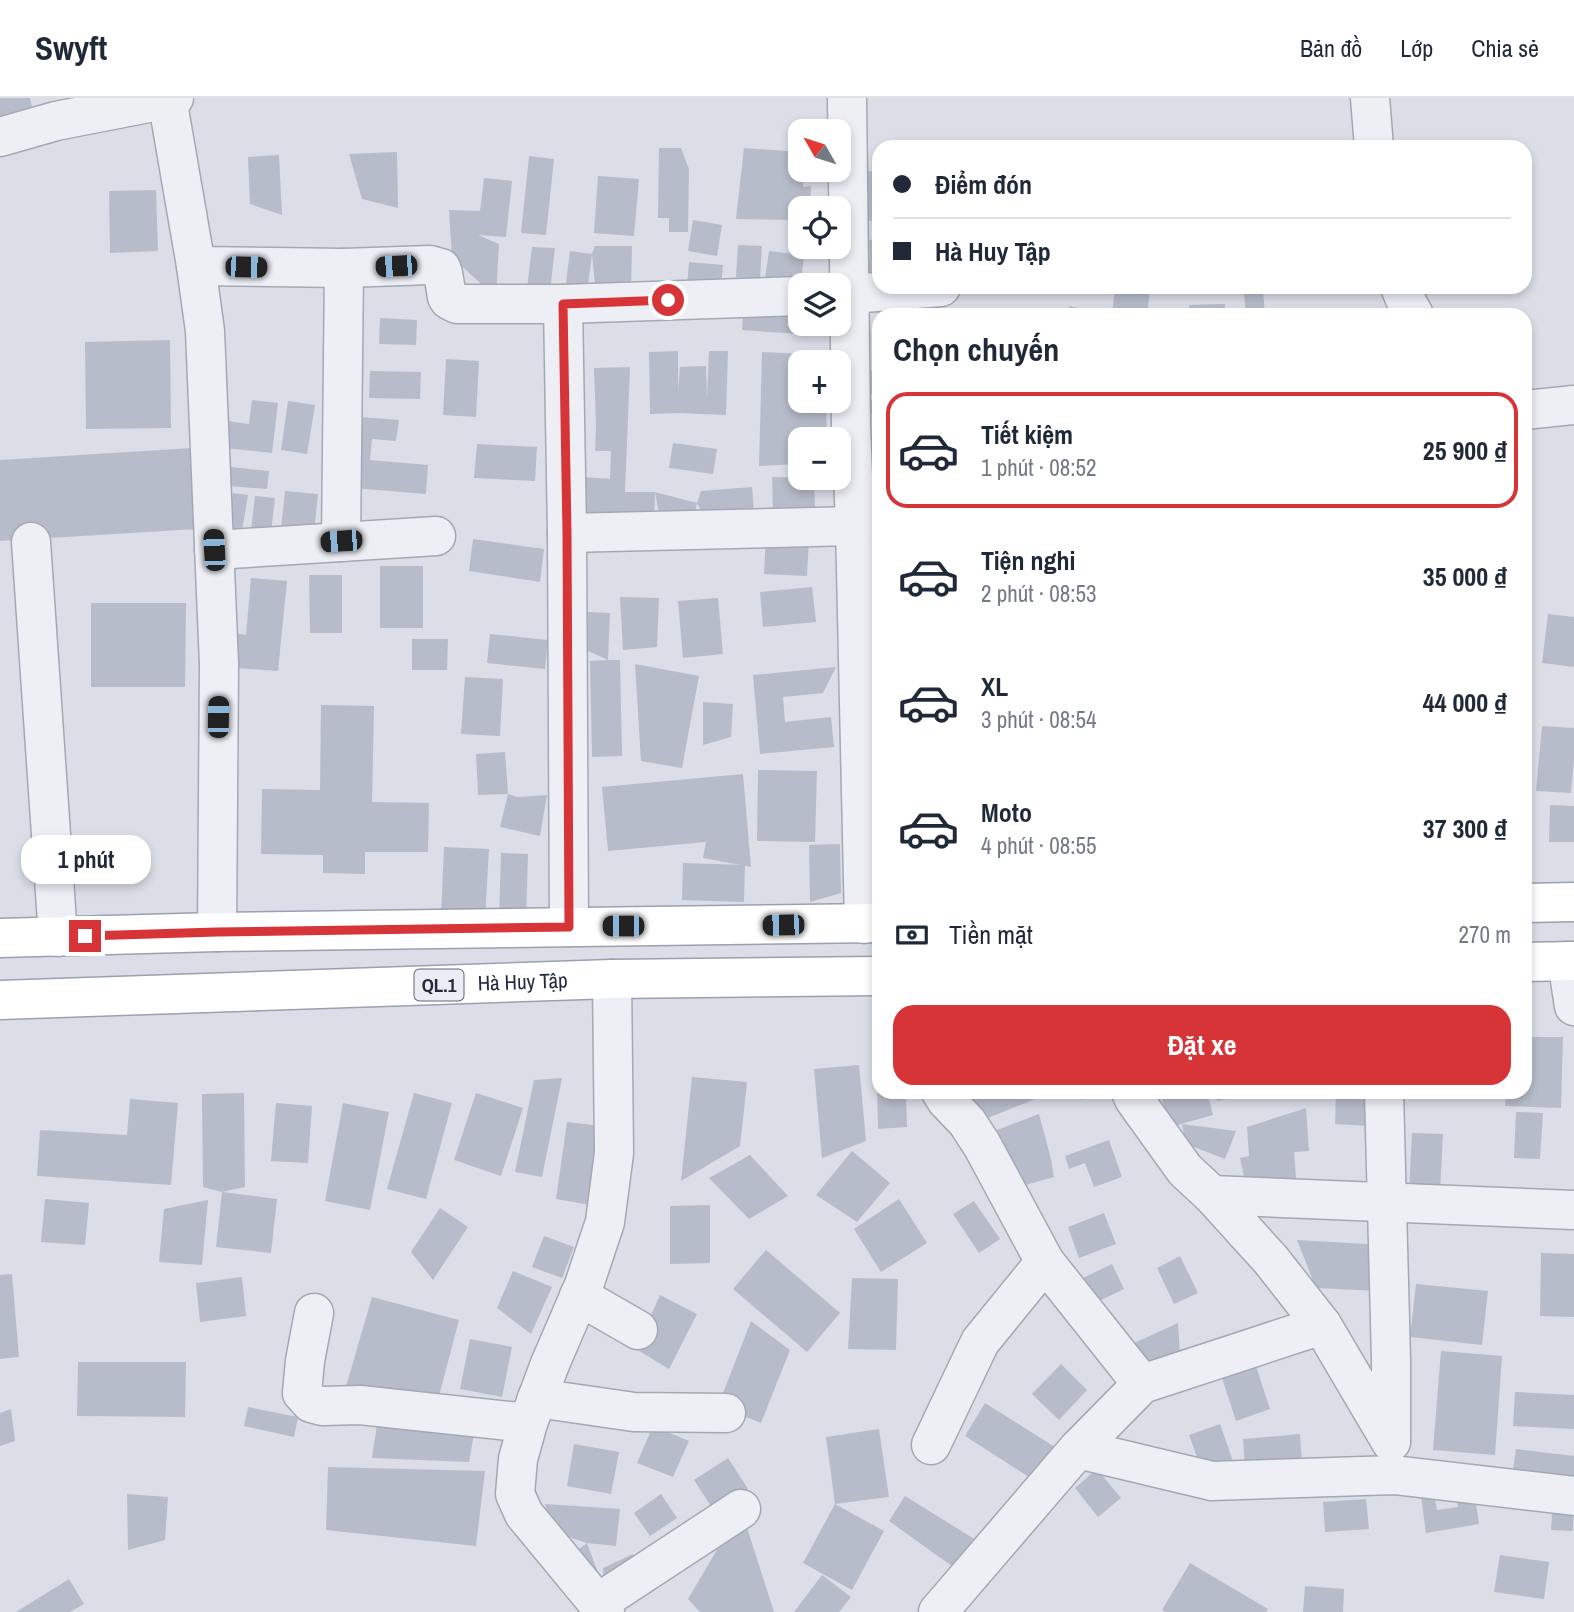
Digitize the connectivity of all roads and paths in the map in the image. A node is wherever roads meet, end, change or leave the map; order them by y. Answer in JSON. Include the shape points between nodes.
{"nodes":[{"id":1,"x":847,"y":98,"type":"edge"},
{"id":2,"x":1370,"y":98,"type":"edge"},
{"id":3,"x":169,"y":99,"type":"edge"},
{"id":4,"x":0,"y":136,"type":"edge"},
{"id":5,"x":1373,"y":140,"type":"edge"},
{"id":6,"x":196,"y":266,"type":"junction"},
{"id":7,"x":344,"y":268,"type":"junction"},
{"id":8,"x":844,"y":273,"type":"edge"},
{"id":9,"x":872,"y":293,"type":"edge"},
{"id":10,"x":851,"y":294,"type":"edge"},
{"id":11,"x":788,"y":296,"type":"edge"},
{"id":12,"x":563,"y":304,"type":"junction"},
{"id":13,"x":851,"y":336,"type":"edge"},
{"id":14,"x":1574,"y":405,"type":"edge"},
{"id":15,"x":1532,"y":409,"type":"edge"},
{"id":16,"x":865,"y":426,"type":"edge"},
{"id":17,"x":855,"y":526,"type":"junction"},
{"id":18,"x":567,"y":533,"type":"junction"},
{"id":19,"x":436,"y":536,"type":"dead end"},
{"id":20,"x":341,"y":541,"type":"junction"},
{"id":21,"x":32,"y":542,"type":"dead end"},
{"id":22,"x":214,"y":550,"type":"junction"},
{"id":23,"x":1574,"y":902,"type":"edge"},
{"id":24,"x":1532,"y":903,"type":"edge"},
{"id":25,"x":871,"y":923,"type":"edge"},
{"id":26,"x":569,"y":927,"type":"junction"},
{"id":27,"x":217,"y":932,"type":"junction"},
{"id":28,"x":58,"y":937,"type":"junction"},
{"id":29,"x":0,"y":938,"type":"edge"},
{"id":30,"x":1570,"y":961,"type":"edge"},
{"id":31,"x":1532,"y":962,"type":"edge"},
{"id":32,"x":872,"y":974,"type":"edge"},
{"id":33,"x":612,"y":979,"type":"junction"},
{"id":34,"x":0,"y":1000,"type":"edge"},
{"id":35,"x":1574,"y":1006,"type":"edge"},
{"id":36,"x":946,"y":1099,"type":"edge"},
{"id":37,"x":1134,"y":1099,"type":"edge"},
{"id":38,"x":1384,"y":1099,"type":"edge"},
{"id":39,"x":1212,"y":1195,"type":"junction"},
{"id":40,"x":1386,"y":1203,"type":"junction"},
{"id":41,"x":1574,"y":1210,"type":"edge"},
{"id":42,"x":1045,"y":1262,"type":"junction"},
{"id":43,"x":579,"y":1296,"type":"junction"},
{"id":44,"x":314,"y":1313,"type":"dead end"},
{"id":45,"x":1322,"y":1325,"type":"junction"},
{"id":46,"x":638,"y":1330,"type":"dead end"},
{"id":47,"x":1142,"y":1384,"type":"junction"},
{"id":48,"x":533,"y":1410,"type":"junction"},
{"id":49,"x":726,"y":1413,"type":"dead end"},
{"id":50,"x":931,"y":1445,"type":"dead end"},
{"id":51,"x":1078,"y":1449,"type":"junction"},
{"id":52,"x":1392,"y":1459,"type":"junction"},
{"id":53,"x":1574,"y":1496,"type":"edge"},
{"id":54,"x":741,"y":1508,"type":"dead end"},
{"id":55,"x":602,"y":1608,"type":"edge"},
{"id":56,"x":938,"y":1612,"type":"edge"}],
"edges":[{"from":1,"to":8,"type":"street"},
{"from":2,"to":5,"type":"street"},
{"from":3,"to":4,"type":"street"},
{"from":3,"to":6,"type":"street"},
{"from":6,"to":7,"type":"street"},
{"from":6,"to":22,"type":"street","via":[[205,331]]},
{"from":7,"to":12,"type":"street","via":[[441,268],[447,297],[457,304]]},
{"from":7,"to":20,"type":"street"},
{"from":9,"to":10,"type":"street"},
{"from":11,"to":12,"type":"street"},
{"from":12,"to":18,"type":"street"},
{"from":13,"to":16,"type":"street"},
{"from":14,"to":15,"type":"street"},
{"from":16,"to":17,"type":"street"},
{"from":17,"to":18,"type":"street"},
{"from":17,"to":25,"type":"street"},
{"from":18,"to":26,"type":"street"},
{"from":19,"to":20,"type":"street"},
{"from":20,"to":22,"type":"street"},
{"from":21,"to":28,"type":"street"},
{"from":22,"to":27,"type":"street","via":[[219,664]]},
{"from":23,"to":24,"type":"main road"},
{"from":25,"to":26,"type":"main road"},
{"from":26,"to":27,"type":"main road"},
{"from":27,"to":28,"type":"main road"},
{"from":28,"to":29,"type":"main road"},
{"from":30,"to":31,"type":"main road"},
{"from":30,"to":35,"type":"street"},
{"from":32,"to":33,"type":"main road","name":"Hà Huy Tập","number":"QL.1"},
{"from":33,"to":34,"type":"main road","name":"Hà Huy Tập","number":"QL.1"},
{"from":33,"to":43,"type":"street","via":[[614,1153],[605,1222]]},
{"from":36,"to":42,"type":"street","via":[[982,1145]]},
{"from":37,"to":39,"type":"street","via":[[1185,1170]]},
{"from":38,"to":40,"type":"street"},
{"from":39,"to":40,"type":"street"},
{"from":39,"to":45,"type":"street"},
{"from":40,"to":41,"type":"street"},
{"from":40,"to":52,"type":"street"},
{"from":42,"to":47,"type":"street"},
{"from":42,"to":50,"type":"street","via":[[980,1342]]},
{"from":43,"to":46,"type":"street"},
{"from":43,"to":48,"type":"street"},
{"from":44,"to":48,"type":"street","via":[[302,1393],[311,1402],[322,1406]]},
{"from":45,"to":47,"type":"street"},
{"from":45,"to":52,"type":"street"},
{"from":47,"to":51,"type":"street"},
{"from":48,"to":49,"type":"street"},
{"from":48,"to":55,"type":"street","via":[[518,1459],[515,1494],[524,1514]]},
{"from":51,"to":52,"type":"street","via":[[1212,1481]]},
{"from":51,"to":56,"type":"street"},
{"from":52,"to":53,"type":"street"},
{"from":54,"to":55,"type":"street"}]}
